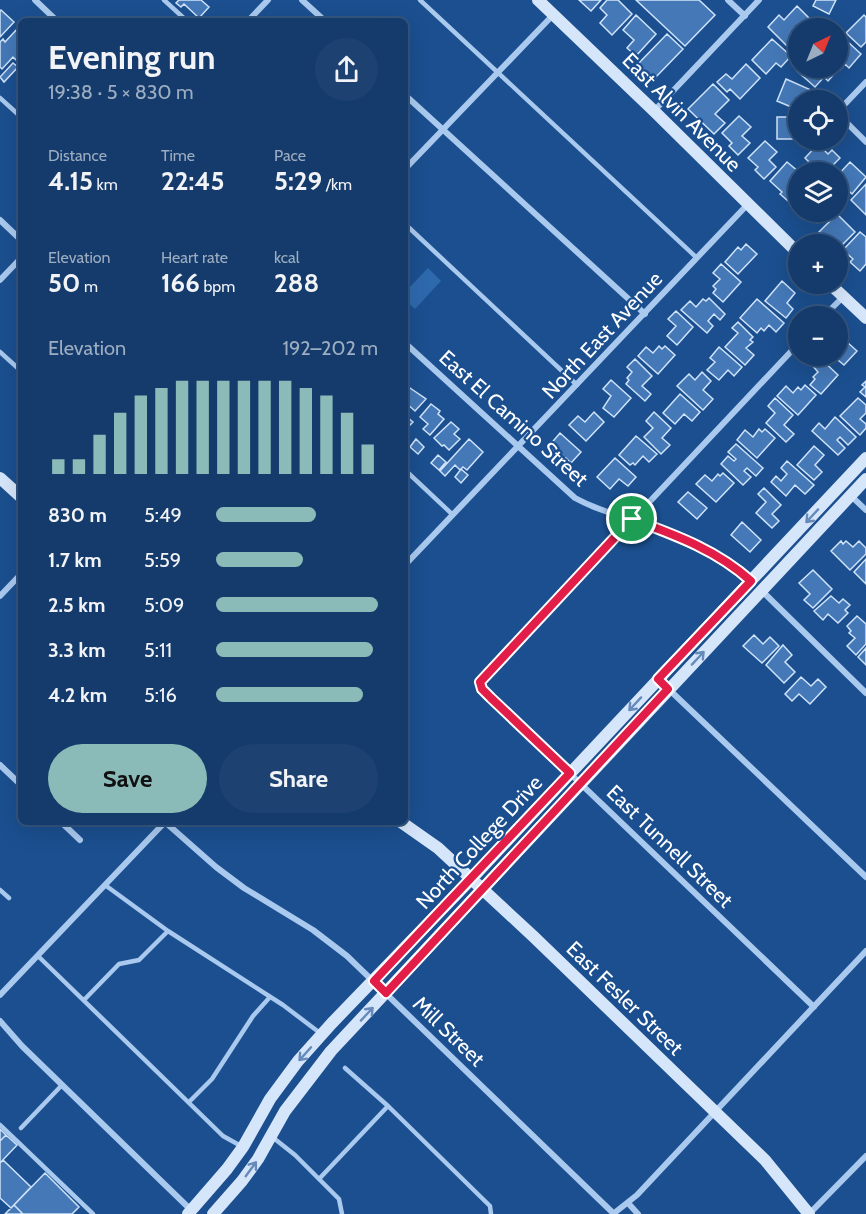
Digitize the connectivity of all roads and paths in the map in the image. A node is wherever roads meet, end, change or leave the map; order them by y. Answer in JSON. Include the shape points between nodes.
{"nodes":[{"id":1,"x":35,"y":0,"type":"edge"},
{"id":2,"x":164,"y":0,"type":"edge"},
{"id":3,"x":268,"y":0,"type":"edge"},
{"id":4,"x":302,"y":0,"type":"edge"},
{"id":5,"x":420,"y":0,"type":"edge"},
{"id":6,"x":538,"y":0,"type":"edge"},
{"id":7,"x":728,"y":0,"type":"edge"},
{"id":8,"x":759,"y":0,"type":"edge"},
{"id":9,"x":554,"y":15,"type":"junction"},
{"id":10,"x":745,"y":16,"type":"junction"},
{"id":11,"x":54,"y":18,"type":"edge"},
{"id":12,"x":184,"y":18,"type":"edge"},
{"id":13,"x":251,"y":18,"type":"edge"},
{"id":14,"x":322,"y":18,"type":"edge"},
{"id":15,"x":498,"y":72,"type":"junction"},
{"id":16,"x":866,"y":82,"type":"edge"},
{"id":17,"x":0,"y":98,"type":"edge"},
{"id":18,"x":408,"y":98,"type":"edge"},
{"id":19,"x":654,"y":111,"type":"junction"},
{"id":20,"x":18,"y":114,"type":"edge"},
{"id":21,"x":443,"y":129,"type":"junction"},
{"id":22,"x":866,"y":142,"type":"edge"},
{"id":23,"x":408,"y":166,"type":"edge"},
{"id":24,"x":747,"y":204,"type":"junction"},
{"id":25,"x":0,"y":220,"type":"edge"},
{"id":26,"x":408,"y":227,"type":"edge"},
{"id":27,"x":18,"y":237,"type":"edge"},
{"id":28,"x":788,"y":243,"type":"edge"},
{"id":29,"x":697,"y":258,"type":"junction"},
{"id":30,"x":18,"y":261,"type":"edge"},
{"id":31,"x":0,"y":280,"type":"edge"},
{"id":32,"x":843,"y":296,"type":"joint"},
{"id":33,"x":834,"y":306,"type":"edge"},
{"id":34,"x":645,"y":314,"type":"junction"},
{"id":35,"x":866,"y":318,"type":"edge"},
{"id":36,"x":408,"y":346,"type":"edge"},
{"id":37,"x":0,"y":352,"type":"edge"},
{"id":38,"x":788,"y":355,"type":"edge"},
{"id":39,"x":18,"y":368,"type":"edge"},
{"id":40,"x":577,"y":385,"type":"junction"},
{"id":41,"x":519,"y":446,"type":"junction"},
{"id":42,"x":866,"y":458,"type":"edge"},
{"id":43,"x":408,"y":473,"type":"edge"},
{"id":44,"x":0,"y":478,"type":"edge"},
{"id":45,"x":866,"y":479,"type":"edge"},
{"id":46,"x":840,"y":486,"type":"junction"},
{"id":47,"x":18,"y":495,"type":"edge"},
{"id":48,"x":851,"y":495,"type":"junction"},
{"id":49,"x":866,"y":510,"type":"edge"},
{"id":50,"x":453,"y":515,"type":"junction"},
{"id":51,"x":632,"y":519,"type":"junction"},
{"id":52,"x":408,"y":562,"type":"edge"},
{"id":53,"x":18,"y":577,"type":"edge"},
{"id":54,"x":751,"y":581,"type":"junction"},
{"id":55,"x":761,"y":590,"type":"junction"},
{"id":56,"x":0,"y":596,"type":"edge"},
{"id":57,"x":658,"y":679,"type":"junction"},
{"id":58,"x":668,"y":689,"type":"junction"},
{"id":59,"x":866,"y":693,"type":"edge"},
{"id":60,"x":0,"y":765,"type":"edge"},
{"id":61,"x":570,"y":773,"type":"junction"},
{"id":62,"x":18,"y":782,"type":"edge"},
{"id":63,"x":581,"y":783,"type":"junction"},
{"id":64,"x":64,"y":825,"type":"edge"},
{"id":65,"x":162,"y":825,"type":"edge"},
{"id":66,"x":169,"y":825,"type":"edge"},
{"id":67,"x":405,"y":825,"type":"edge"},
{"id":68,"x":80,"y":840,"type":"dead end"},
{"id":69,"x":866,"y":877,"type":"edge"},
{"id":70,"x":472,"y":878,"type":"junction"},
{"id":71,"x":105,"y":885,"type":"junction"},
{"id":72,"x":0,"y":890,"type":"edge"},
{"id":73,"x":484,"y":890,"type":"junction"},
{"id":74,"x":9,"y":898,"type":"dead end"},
{"id":75,"x":168,"y":931,"type":"junction"},
{"id":76,"x":866,"y":951,"type":"edge"},
{"id":77,"x":38,"y":956,"type":"junction"},
{"id":78,"x":374,"y":981,"type":"junction"},
{"id":79,"x":386,"y":993,"type":"junction"},
{"id":80,"x":0,"y":995,"type":"edge"},
{"id":81,"x":270,"y":997,"type":"junction"},
{"id":82,"x":84,"y":1000,"type":"junction"},
{"id":83,"x":813,"y":1007,"type":"junction"},
{"id":84,"x":0,"y":1021,"type":"edge"},
{"id":85,"x":322,"y":1035,"type":"junction"},
{"id":86,"x":345,"y":1068,"type":"dead end"},
{"id":87,"x":62,"y":1085,"type":"junction"},
{"id":88,"x":189,"y":1102,"type":"junction"},
{"id":89,"x":388,"y":1106,"type":"junction"},
{"id":90,"x":714,"y":1112,"type":"junction"},
{"id":91,"x":0,"y":1125,"type":"edge"},
{"id":92,"x":21,"y":1128,"type":"dead end"},
{"id":93,"x":271,"y":1136,"type":"junction"},
{"id":94,"x":243,"y":1147,"type":"junction"},
{"id":95,"x":866,"y":1156,"type":"edge"},
{"id":96,"x":319,"y":1179,"type":"junction"},
{"id":97,"x":628,"y":1203,"type":"junction"},
{"id":98,"x":90,"y":1213,"type":"edge"},
{"id":99,"x":192,"y":1213,"type":"edge"},
{"id":100,"x":213,"y":1214,"type":"edge"},
{"id":101,"x":342,"y":1214,"type":"edge"},
{"id":102,"x":491,"y":1214,"type":"edge"},
{"id":103,"x":613,"y":1214,"type":"edge"},
{"id":104,"x":638,"y":1214,"type":"edge"},
{"id":105,"x":809,"y":1214,"type":"edge"}],
"edges":[{"from":1,"to":11,"type":"street"},
{"from":2,"to":12,"type":"lane"},
{"from":3,"to":13,"type":"street"},
{"from":4,"to":14,"type":"street"},
{"from":5,"to":15,"type":"lane"},
{"from":6,"to":9,"type":"street","name":"East Alvin Avenue"},
{"from":7,"to":10,"type":"street"},
{"from":8,"to":10,"type":"street"},
{"from":9,"to":15,"type":"street"},
{"from":9,"to":19,"type":"street","name":"East Alvin Avenue"},
{"from":10,"to":19,"type":"street"},
{"from":15,"to":21,"type":"street"},
{"from":15,"to":29,"type":"lane"},
{"from":16,"to":22,"type":"street","via":[[840,112]]},
{"from":17,"to":20,"type":"lane"},
{"from":18,"to":21,"type":"street"},
{"from":19,"to":24,"type":"street","name":"East Alvin Avenue"},
{"from":21,"to":23,"type":"street"},
{"from":21,"to":34,"type":"street"},
{"from":24,"to":28,"type":"street","name":"East Alvin Avenue"},
{"from":24,"to":29,"type":"street","name":"North East Avenue"},
{"from":25,"to":27,"type":"street"},
{"from":26,"to":40,"type":"lane"},
{"from":29,"to":34,"type":"street","name":"North East Avenue"},
{"from":30,"to":31,"type":"street"},
{"from":32,"to":33,"type":"street"},
{"from":32,"to":35,"type":"street"},
{"from":34,"to":40,"type":"street","name":"North East Avenue"},
{"from":36,"to":41,"type":"street","name":"East El Camino Street"},
{"from":37,"to":39,"type":"lane"},
{"from":38,"to":51,"type":"street"},
{"from":40,"to":41,"type":"street","name":"North East Avenue"},
{"from":41,"to":50,"type":"street","name":"North East Avenue"},
{"from":41,"to":51,"type":"street","name":"East El Camino Street","via":[[575,498]]},
{"from":42,"to":46,"type":"street","name":"North College Drive"},
{"from":43,"to":50,"type":"lane"},
{"from":44,"to":47,"type":"street"},
{"from":45,"to":48,"type":"street","name":"North College Drive"},
{"from":46,"to":48,"type":"street"},
{"from":46,"to":54,"type":"street","name":"North College Drive","one_way":true},
{"from":48,"to":49,"type":"street"},
{"from":48,"to":55,"type":"street","name":"North College Drive"},
{"from":50,"to":52,"type":"street","name":"North East Avenue"},
{"from":51,"to":54,"type":"street","name":"East El Camino Street","via":[[689,541],[725,560]]},
{"from":51,"to":61,"type":"street","name":"East Tunnell Street","via":[[480,682],[482,689]]},
{"from":53,"to":56,"type":"street"},
{"from":54,"to":55,"type":"street","name":"East El Camino Street"},
{"from":54,"to":57,"type":"street","name":"North College Drive"},
{"from":58,"to":55,"type":"street","name":"North College Drive","one_way":true},
{"from":55,"to":59,"type":"street","name":"East El Camino Street"},
{"from":57,"to":58,"type":"street"},
{"from":57,"to":61,"type":"street","name":"North College Drive","one_way":true},
{"from":58,"to":63,"type":"street","name":"North College Drive"},
{"from":58,"to":69,"type":"street"},
{"from":60,"to":62,"type":"street"},
{"from":61,"to":63,"type":"street","name":"East Tunnell Street"},
{"from":61,"to":70,"type":"street","name":"North College Drive"},
{"from":63,"to":73,"type":"street","name":"North College Drive"},
{"from":63,"to":83,"type":"street","name":"East Tunnell Street"},
{"from":64,"to":68,"type":"street"},
{"from":65,"to":71,"type":"street"},
{"from":66,"to":78,"type":"street","name":"Mill Street","via":[[244,888],[313,930]]},
{"from":67,"to":70,"type":"street","name":"East Fesler Street"},
{"from":70,"to":73,"type":"street","name":"East Fesler Street"},
{"from":70,"to":78,"type":"street","name":"North College Drive"},
{"from":71,"to":75,"type":"lane"},
{"from":71,"to":77,"type":"street"},
{"from":72,"to":74,"type":"lane"},
{"from":73,"to":79,"type":"street","name":"North College Drive"},
{"from":73,"to":90,"type":"street","name":"East Fesler Street"},
{"from":75,"to":81,"type":"lane"},
{"from":75,"to":82,"type":"lane","via":[[140,960],[119,964]]},
{"from":76,"to":83,"type":"street"},
{"from":77,"to":80,"type":"street"},
{"from":77,"to":82,"type":"lane"},
{"from":78,"to":79,"type":"street","name":"Mill Street"},
{"from":78,"to":85,"type":"street","name":"North College Drive"},
{"from":93,"to":79,"type":"street","name":"North College Drive","one_way":true,"via":[[300,1090]]},
{"from":79,"to":103,"type":"street","name":"Mill Street"},
{"from":81,"to":85,"type":"lane"},
{"from":81,"to":88,"type":"lane","via":[[212,1079]]},
{"from":82,"to":88,"type":"lane"},
{"from":83,"to":90,"type":"street"},
{"from":84,"to":87,"type":"street"},
{"from":85,"to":94,"type":"street","name":"North College Drive","one_way":true,"via":[[270,1099]]},
{"from":86,"to":89,"type":"lane"},
{"from":87,"to":92,"type":"lane"},
{"from":87,"to":99,"type":"street"},
{"from":88,"to":94,"type":"lane","via":[[223,1136]]},
{"from":89,"to":96,"type":"lane"},
{"from":89,"to":102,"type":"lane","via":[[490,1206]]},
{"from":90,"to":97,"type":"street"},
{"from":90,"to":105,"type":"street","name":"East Fesler Street","via":[[765,1160]]},
{"from":91,"to":98,"type":"lane"},
{"from":93,"to":96,"type":"lane"},
{"from":100,"to":93,"type":"street","name":"North College Drive","one_way":true,"via":[[242,1181]]},
{"from":94,"to":99,"type":"street","name":"North College Drive"},
{"from":95,"to":105,"type":"street"},
{"from":96,"to":101,"type":"lane","via":[[339,1199]]},
{"from":97,"to":103,"type":"street"},
{"from":97,"to":104,"type":"street"}]}
